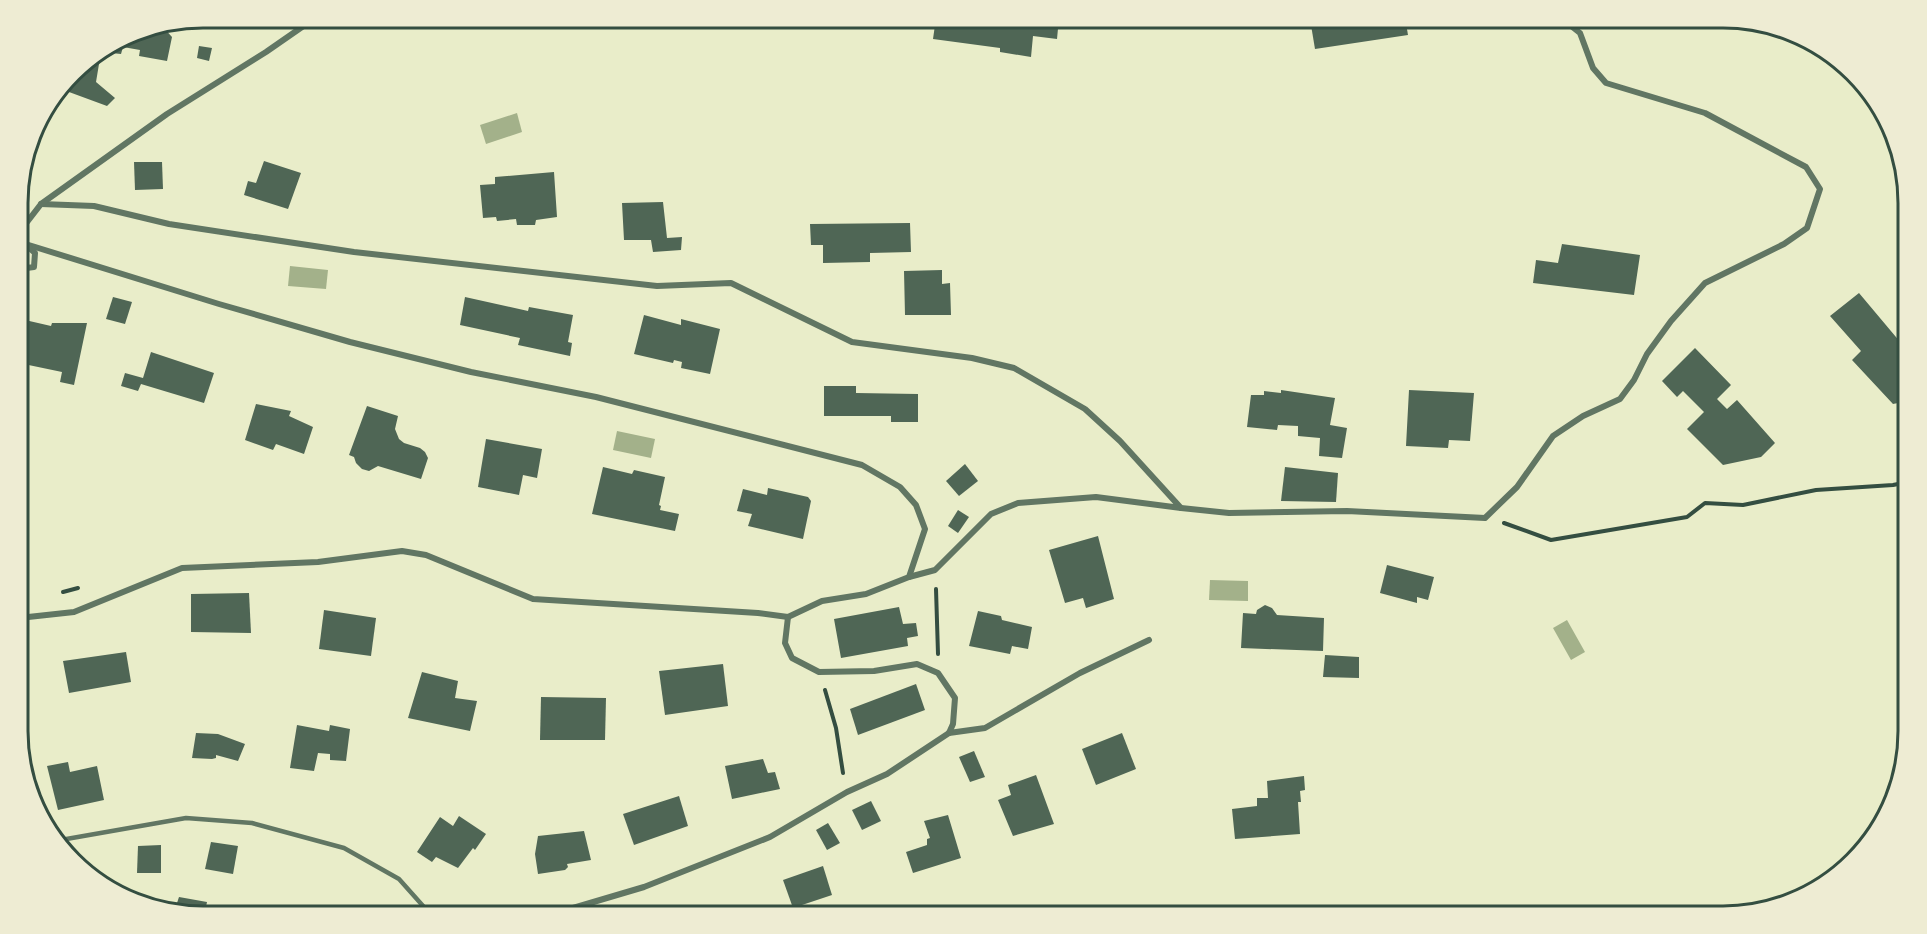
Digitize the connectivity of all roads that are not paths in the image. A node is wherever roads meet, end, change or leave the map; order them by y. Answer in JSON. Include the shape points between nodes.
{"nodes":[{"id":1,"x":301,"y":28,"type":"edge"},
{"id":2,"x":1574,"y":28,"type":"edge"},
{"id":3,"x":41,"y":204,"type":"junction"},
{"id":4,"x":29,"y":220,"type":"edge"},
{"id":5,"x":29,"y":245,"type":"edge"},
{"id":6,"x":29,"y":249,"type":"edge"},
{"id":7,"x":29,"y":268,"type":"edge"},
{"id":8,"x":1181,"y":508,"type":"junction"},
{"id":9,"x":909,"y":577,"type":"junction"},
{"id":10,"x":29,"y":617,"type":"edge"},
{"id":11,"x":788,"y":617,"type":"junction"},
{"id":12,"x":1149,"y":640,"type":"dead end"},
{"id":13,"x":949,"y":733,"type":"junction"},
{"id":14,"x":67,"y":839,"type":"edge"},
{"id":15,"x":423,"y":906,"type":"edge"},
{"id":16,"x":579,"y":906,"type":"edge"}],
"edges":[{"from":1,"to":3,"type":"street","via":[[167,114]]},
{"from":2,"to":8,"type":"street","via":[[1580,33],[1593,68],[1606,83],[1705,113],[1806,167],[1820,189],[1808,228],[1705,283],[1671,321],[1620,399],[1583,416],[1553,436],[1517,487],[1485,518],[1347,511],[1229,513]]},
{"from":3,"to":4,"type":"street"},
{"from":3,"to":8,"type":"street","via":[[94,206],[169,224],[354,252],[657,286],[731,283],[852,342],[972,358],[1014,368],[1085,409]]},
{"from":5,"to":9,"type":"street","via":[[350,342],[596,397],[862,465],[900,487],[916,506],[925,529]]},
{"from":6,"to":7,"type":"street","via":[[35,253],[34,267]]},
{"from":8,"to":9,"type":"street","via":[[1096,497],[1018,503],[991,514],[935,570]]},
{"from":9,"to":11,"type":"street","via":[[866,594],[822,601]]},
{"from":10,"to":11,"type":"street","via":[[74,612],[182,568],[318,562],[402,551],[426,555],[533,599]]},
{"from":11,"to":13,"type":"street","via":[[785,643],[792,658],[819,672],[874,671],[917,663],[938,673],[955,698]]},
{"from":12,"to":13,"type":"street","via":[[1080,673],[985,729]]},
{"from":13,"to":16,"type":"street","via":[[886,774],[770,837],[644,886]]},
{"from":14,"to":15,"type":"lane","via":[[186,818],[252,823],[344,848],[399,879]]}]}
